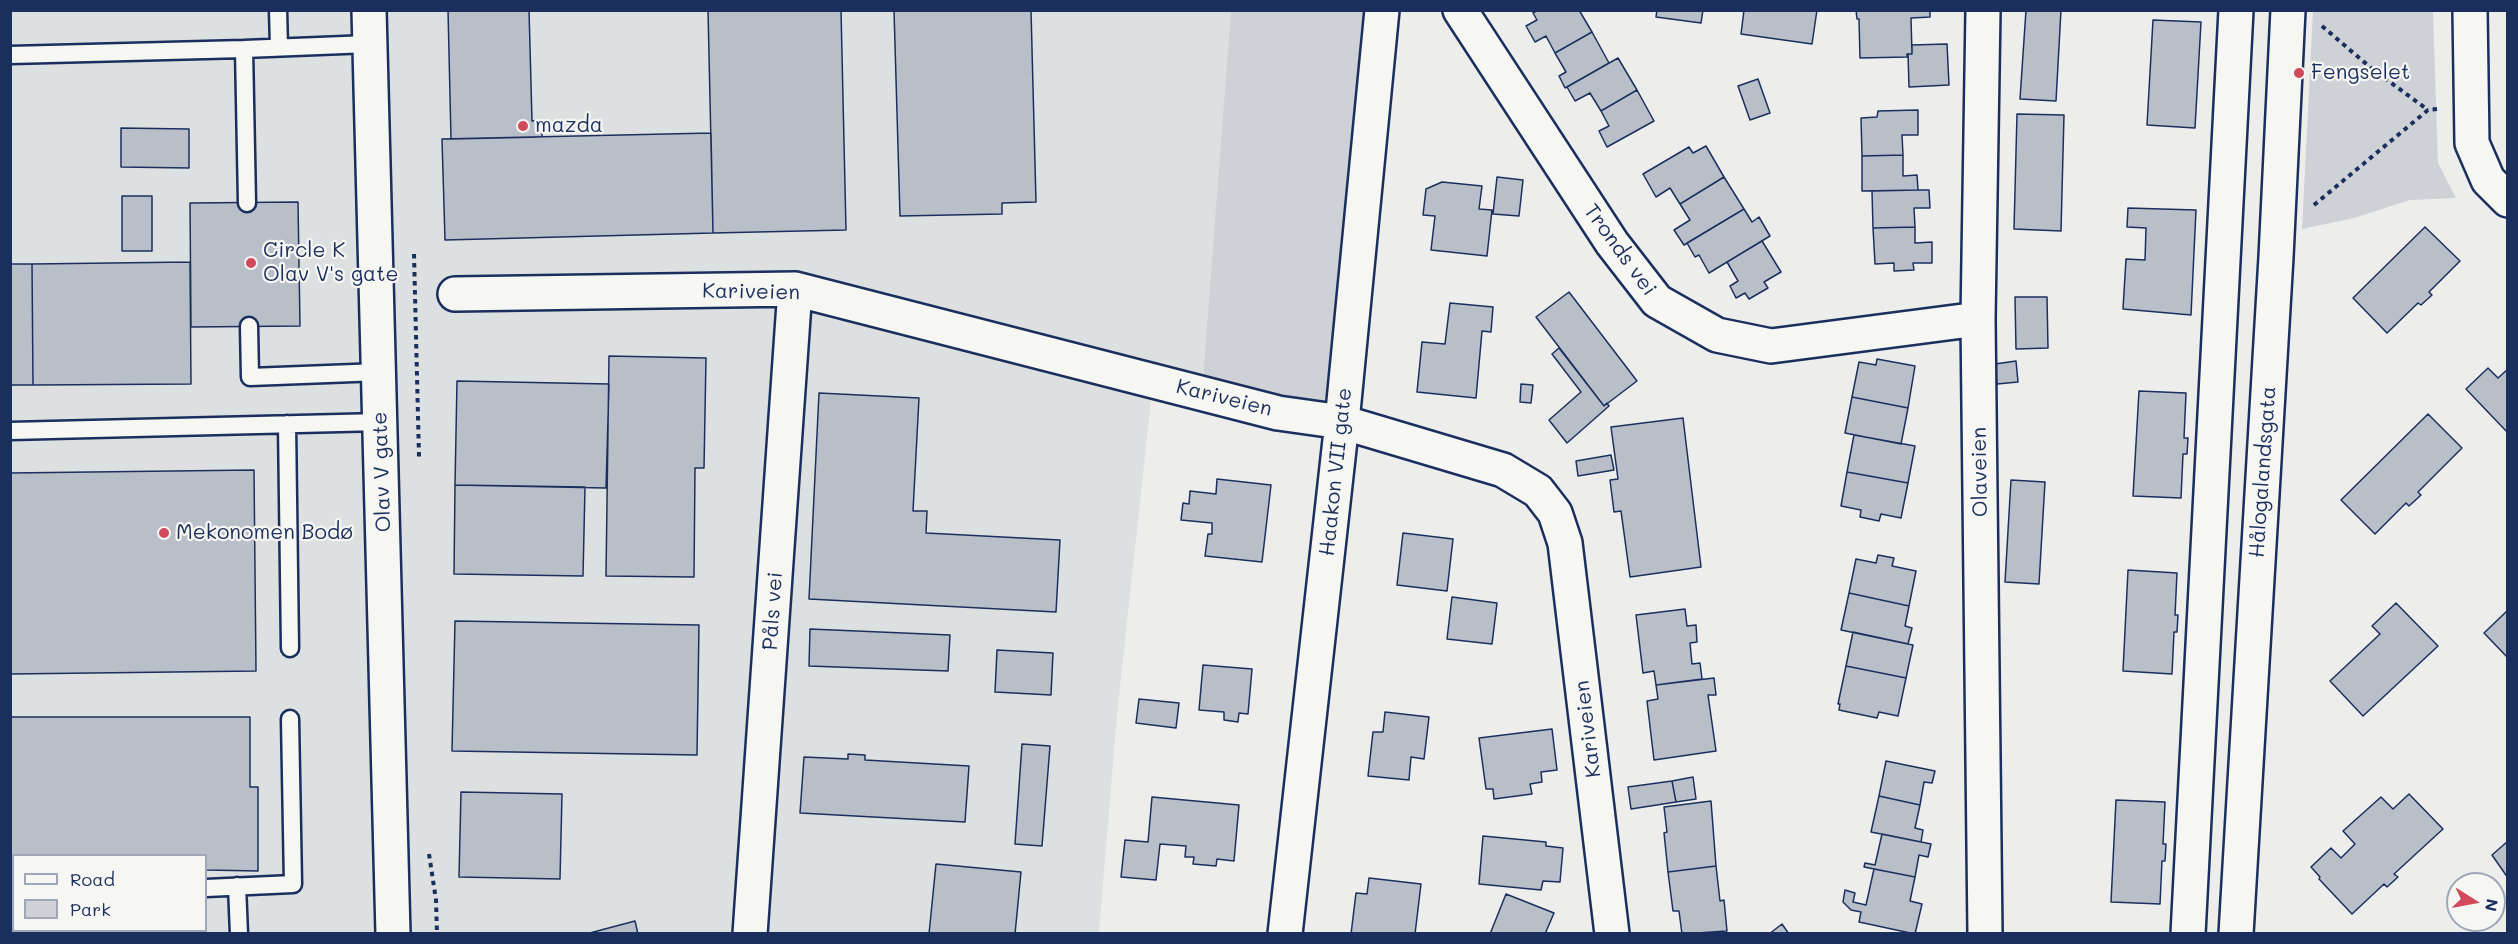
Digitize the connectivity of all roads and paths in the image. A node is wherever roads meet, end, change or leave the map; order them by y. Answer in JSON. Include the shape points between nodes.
{"nodes":[{"id":1,"x":278,"y":10,"type":"edge"},
{"id":2,"x":369,"y":10,"type":"edge"},
{"id":3,"x":1382,"y":10,"type":"edge"},
{"id":4,"x":1460,"y":10,"type":"edge"},
{"id":5,"x":1983,"y":10,"type":"edge"},
{"id":6,"x":2236,"y":10,"type":"edge"},
{"id":7,"x":2288,"y":10,"type":"edge"},
{"id":8,"x":2469,"y":10,"type":"edge"},
{"id":9,"x":2318,"y":22,"type":"dead end"},
{"id":10,"x":369,"y":44,"type":"junction"},
{"id":11,"x":279,"y":47,"type":"junction"},
{"id":12,"x":244,"y":48,"type":"junction"},
{"id":13,"x":10,"y":55,"type":"edge"},
{"id":14,"x":2441,"y":109,"type":"dead end"},
{"id":15,"x":2427,"y":110,"type":"junction"},
{"id":16,"x":2508,"y":200,"type":"edge"},
{"id":17,"x":247,"y":202,"type":"dead end"},
{"id":18,"x":2309,"y":210,"type":"dead end"},
{"id":19,"x":795,"y":289,"type":"junction"},
{"id":20,"x":455,"y":294,"type":"dead end"},
{"id":21,"x":1978,"y":319,"type":"junction"},
{"id":22,"x":249,"y":326,"type":"dead end"},
{"id":23,"x":380,"y":372,"type":"junction"},
{"id":24,"x":381,"y":422,"type":"junction"},
{"id":25,"x":1342,"y":422,"type":"junction"},
{"id":26,"x":287,"y":424,"type":"junction"},
{"id":27,"x":10,"y":431,"type":"edge"},
{"id":28,"x":290,"y":648,"type":"dead end"},
{"id":29,"x":290,"y":719,"type":"dead end"},
{"id":30,"x":237,"y":886,"type":"junction"},
{"id":31,"x":207,"y":888,"type":"edge"},
{"id":32,"x":239,"y":933,"type":"edge"},
{"id":33,"x":393,"y":933,"type":"edge"},
{"id":34,"x":750,"y":933,"type":"edge"},
{"id":35,"x":1285,"y":933,"type":"edge"},
{"id":36,"x":1612,"y":933,"type":"edge"},
{"id":37,"x":1985,"y":933,"type":"edge"},
{"id":38,"x":2188,"y":933,"type":"edge"},
{"id":39,"x":2236,"y":933,"type":"edge"}],
"edges":[{"from":1,"to":11,"type":"lane"},
{"from":2,"to":10,"type":"main road","name":"Olav V gate"},
{"from":3,"to":25,"type":"main road","name":"Haakon VII gate"},
{"from":4,"to":21,"type":"main road","name":"Tronds vei","via":[[1612,243],[1657,301],[1717,335],[1771,346]]},
{"from":5,"to":21,"type":"main road","name":"Olaveien"},
{"from":6,"to":38,"type":"main road"},
{"from":7,"to":39,"type":"main road","name":"Hålogalandsgata"},
{"from":8,"to":16,"type":"main road","via":[[2472,143],[2488,180]]},
{"from":9,"to":15,"type":"path"},
{"from":10,"to":11,"type":"lane"},
{"from":10,"to":23,"type":"main road","name":"Olav V gate"},
{"from":11,"to":12,"type":"lane"},
{"from":12,"to":13,"type":"lane"},
{"from":12,"to":17,"type":"lane"},
{"from":14,"to":15,"type":"path"},
{"from":15,"to":18,"type":"path"},
{"from":19,"to":20,"type":"main road","name":"Kariveien"},
{"from":19,"to":25,"type":"main road","name":"Kariveien","via":[[1278,412]]},
{"from":19,"to":34,"type":"main road","name":"Påls vei"},
{"from":21,"to":37,"type":"main road","name":"Olaveien"},
{"from":22,"to":23,"type":"lane","via":[[250,377]]},
{"from":23,"to":24,"type":"main road","name":"Olav V gate"},
{"from":24,"to":26,"type":"lane"},
{"from":24,"to":33,"type":"main road","name":"Olav V gate"},
{"from":25,"to":35,"type":"main road","name":"Haakon VII gate"},
{"from":25,"to":36,"type":"main road","name":"Kariveien","via":[[1503,470],[1538,491],[1556,513],[1565,543]]},
{"from":26,"to":27,"type":"lane"},
{"from":26,"to":28,"type":"lane"},
{"from":29,"to":30,"type":"lane","via":[[292,884]]},
{"from":30,"to":31,"type":"lane"},
{"from":30,"to":32,"type":"lane"}]}
